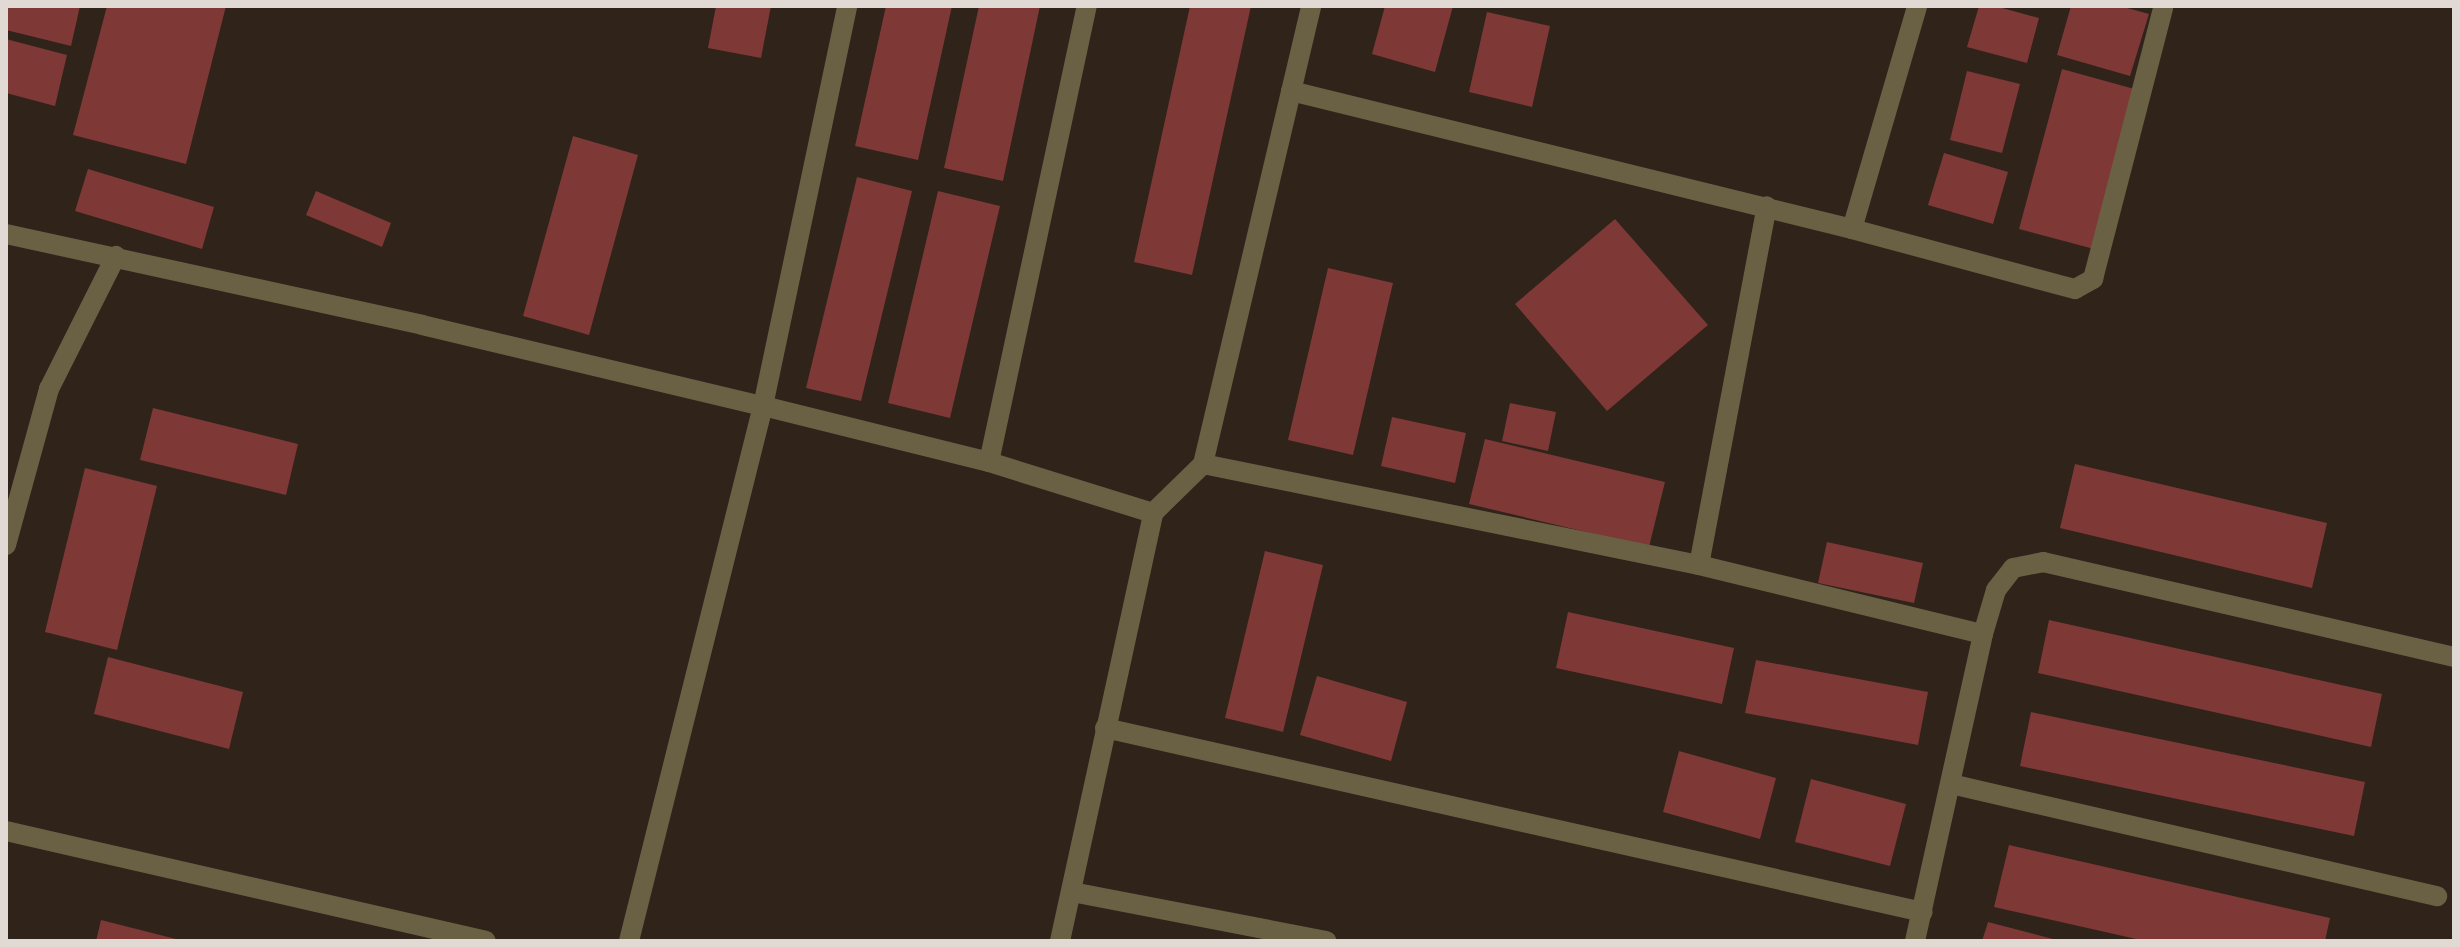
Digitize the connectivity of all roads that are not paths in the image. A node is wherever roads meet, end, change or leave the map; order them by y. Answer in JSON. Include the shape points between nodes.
{"nodes":[{"id":1,"x":847,"y":6,"type":"edge"},
{"id":2,"x":1087,"y":6,"type":"edge"},
{"id":3,"x":1311,"y":6,"type":"edge"},
{"id":4,"x":1917,"y":6,"type":"edge"},
{"id":5,"x":2163,"y":8,"type":"dead end"},
{"id":6,"x":1291,"y":91,"type":"junction"},
{"id":7,"x":1767,"y":206,"type":"junction"},
{"id":8,"x":1852,"y":229,"type":"junction"},
{"id":9,"x":6,"y":234,"type":"edge"},
{"id":10,"x":116,"y":256,"type":"junction"},
{"id":11,"x":763,"y":406,"type":"junction"},
{"id":12,"x":989,"y":462,"type":"junction"},
{"id":13,"x":1203,"y":464,"type":"junction"},
{"id":14,"x":1153,"y":513,"type":"junction"},
{"id":15,"x":6,"y":545,"type":"edge"},
{"id":16,"x":1699,"y":565,"type":"junction"},
{"id":17,"x":1983,"y":634,"type":"junction"},
{"id":18,"x":2454,"y":657,"type":"edge"},
{"id":19,"x":1105,"y":728,"type":"junction"},
{"id":20,"x":1951,"y":784,"type":"junction"},
{"id":21,"x":6,"y":831,"type":"edge"},
{"id":22,"x":1072,"y":892,"type":"junction"},
{"id":23,"x":2437,"y":896,"type":"dead end"},
{"id":24,"x":1923,"y":912,"type":"junction"},
{"id":25,"x":486,"y":941,"type":"edge"},
{"id":26,"x":629,"y":941,"type":"edge"},
{"id":27,"x":1060,"y":941,"type":"edge"},
{"id":28,"x":1326,"y":941,"type":"edge"},
{"id":29,"x":1915,"y":941,"type":"edge"}],
"edges":[{"from":1,"to":11,"type":"street"},
{"from":2,"to":12,"type":"street"},
{"from":3,"to":6,"type":"street"},
{"from":4,"to":8,"type":"street"},
{"from":5,"to":8,"type":"street","via":[[2093,279],[2075,289]]},
{"from":6,"to":7,"type":"street"},
{"from":6,"to":13,"type":"street"},
{"from":7,"to":8,"type":"street"},
{"from":7,"to":16,"type":"street"},
{"from":9,"to":10,"type":"street"},
{"from":10,"to":11,"type":"street"},
{"from":10,"to":15,"type":"street","via":[[49,389]]},
{"from":11,"to":12,"type":"street"},
{"from":11,"to":26,"type":"street"},
{"from":12,"to":14,"type":"street"},
{"from":13,"to":14,"type":"street"},
{"from":13,"to":16,"type":"street"},
{"from":14,"to":19,"type":"street"},
{"from":16,"to":17,"type":"street"},
{"from":17,"to":18,"type":"street","via":[[1996,590],[2013,568],[2043,562]]},
{"from":17,"to":20,"type":"street"},
{"from":19,"to":22,"type":"street"},
{"from":19,"to":24,"type":"street"},
{"from":20,"to":23,"type":"street"},
{"from":20,"to":24,"type":"street"},
{"from":21,"to":25,"type":"street"},
{"from":22,"to":27,"type":"street"},
{"from":22,"to":28,"type":"street"},
{"from":24,"to":29,"type":"street"}]}
